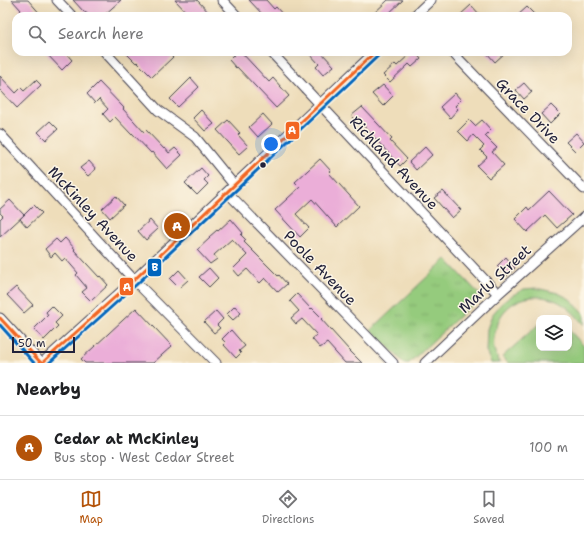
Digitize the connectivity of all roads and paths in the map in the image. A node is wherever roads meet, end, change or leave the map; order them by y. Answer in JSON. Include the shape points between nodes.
{"nodes":[{"id":1,"x":57,"y":0,"type":"edge"},
{"id":2,"x":222,"y":0,"type":"edge"},
{"id":3,"x":431,"y":0,"type":"edge"},
{"id":4,"x":68,"y":12,"type":"edge"},
{"id":5,"x":233,"y":12,"type":"edge"},
{"id":6,"x":419,"y":12,"type":"edge"},
{"id":7,"x":109,"y":56,"type":"edge"},
{"id":8,"x":275,"y":56,"type":"edge"},
{"id":9,"x":371,"y":56,"type":"edge"},
{"id":10,"x":456,"y":56,"type":"edge"},
{"id":11,"x":320,"y":104,"type":"junction"},
{"id":12,"x":0,"y":134,"type":"edge"},
{"id":13,"x":234,"y":185,"type":"junction"},
{"id":14,"x":584,"y":189,"type":"edge"},
{"id":15,"x":227,"y":192,"type":"junction"},
{"id":16,"x":584,"y":217,"type":"edge"},
{"id":17,"x":134,"y":280,"type":"junction"},
{"id":18,"x":498,"y":294,"type":"junction"},
{"id":19,"x":0,"y":318,"type":"edge"},
{"id":20,"x":42,"y":363,"type":"edge"},
{"id":21,"x":216,"y":363,"type":"edge"},
{"id":22,"x":393,"y":363,"type":"edge"},
{"id":23,"x":425,"y":363,"type":"edge"}],
"edges":[{"from":1,"to":4,"type":"street"},
{"from":2,"to":5,"type":"street"},
{"from":3,"to":6,"type":"street"},
{"from":7,"to":13,"type":"street","via":[[158,110],[195,137]]},
{"from":8,"to":11,"type":"street","name":"Richland Avenue"},
{"from":9,"to":11,"type":"street"},
{"from":10,"to":14,"type":"street","name":"Grace Drive"},
{"from":11,"to":13,"type":"street"},
{"from":11,"to":18,"type":"street","name":"Richland Avenue"},
{"from":12,"to":17,"type":"street","name":"McKinley Avenue"},
{"from":13,"to":15,"type":"street"},
{"from":15,"to":17,"type":"street"},
{"from":15,"to":22,"type":"street","name":"Poole Avenue"},
{"from":16,"to":18,"type":"street","name":"Marlu Street"},
{"from":17,"to":20,"type":"street"},
{"from":17,"to":21,"type":"street","name":"McKinley Avenue"},
{"from":18,"to":23,"type":"street","name":"Marlu Street"},
{"from":19,"to":20,"type":"street"}]}
